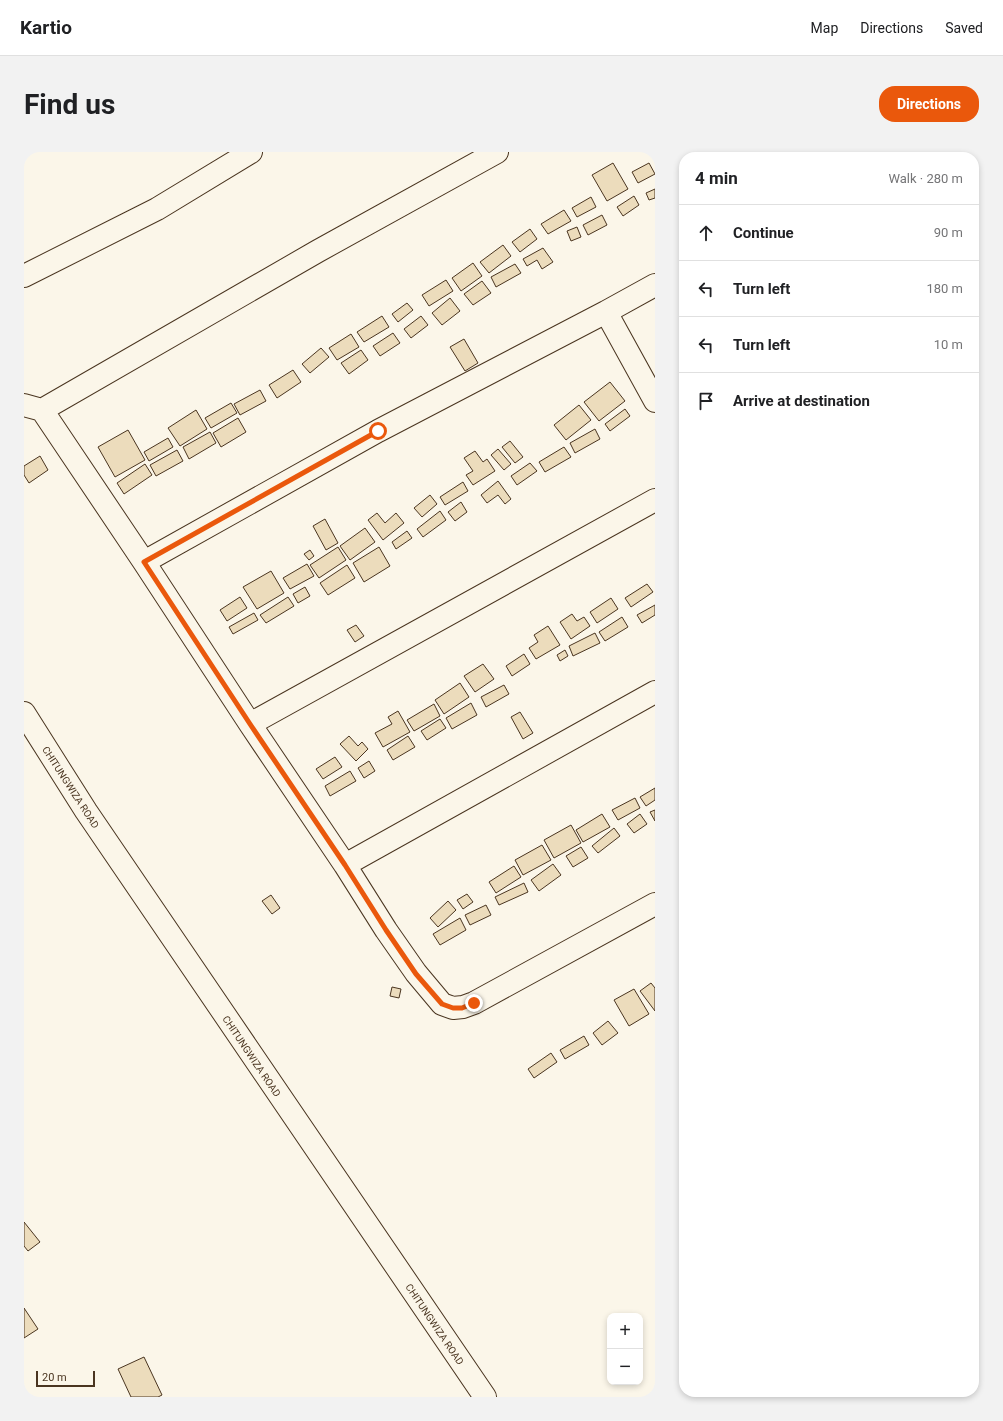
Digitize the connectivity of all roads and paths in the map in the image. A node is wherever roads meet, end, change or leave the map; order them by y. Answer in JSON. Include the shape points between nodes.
{"nodes":[{"id":1,"x":251,"y":152,"type":"edge"},
{"id":2,"x":497,"y":152,"type":"edge"},
{"id":3,"x":24,"y":276,"type":"edge"},
{"id":4,"x":655,"y":285,"type":"edge"},
{"id":5,"x":606,"y":312,"type":"junction"},
{"id":6,"x":655,"y":401,"type":"edge"},
{"id":7,"x":33,"y":408,"type":"edge"},
{"id":8,"x":655,"y":500,"type":"edge"},
{"id":9,"x":144,"y":562,"type":"junction"},
{"id":10,"x":655,"y":692,"type":"edge"},
{"id":11,"x":24,"y":712,"type":"edge"},
{"id":12,"x":250,"y":724,"type":"junction"},
{"id":13,"x":345,"y":865,"type":"junction"},
{"id":14,"x":655,"y":904,"type":"edge"},
{"id":15,"x":485,"y":1397,"type":"edge"}],
"edges":[{"from":1,"to":3,"type":"street","via":[[157,209]]},
{"from":2,"to":7,"type":"street"},
{"from":4,"to":5,"type":"street"},
{"from":5,"to":6,"type":"street"},
{"from":5,"to":9,"type":"street","via":[[378,431]]},
{"from":7,"to":9,"type":"street"},
{"from":8,"to":12,"type":"street"},
{"from":9,"to":12,"type":"street"},
{"from":10,"to":13,"type":"street"},
{"from":11,"to":15,"type":"street","name":"CHITUNGWIZA ROAD","via":[[86,811]]},
{"from":12,"to":13,"type":"street"},
{"from":13,"to":14,"type":"street","via":[[416,974],[442,1004],[453,1008],[462,1008],[474,1003]]}]}
